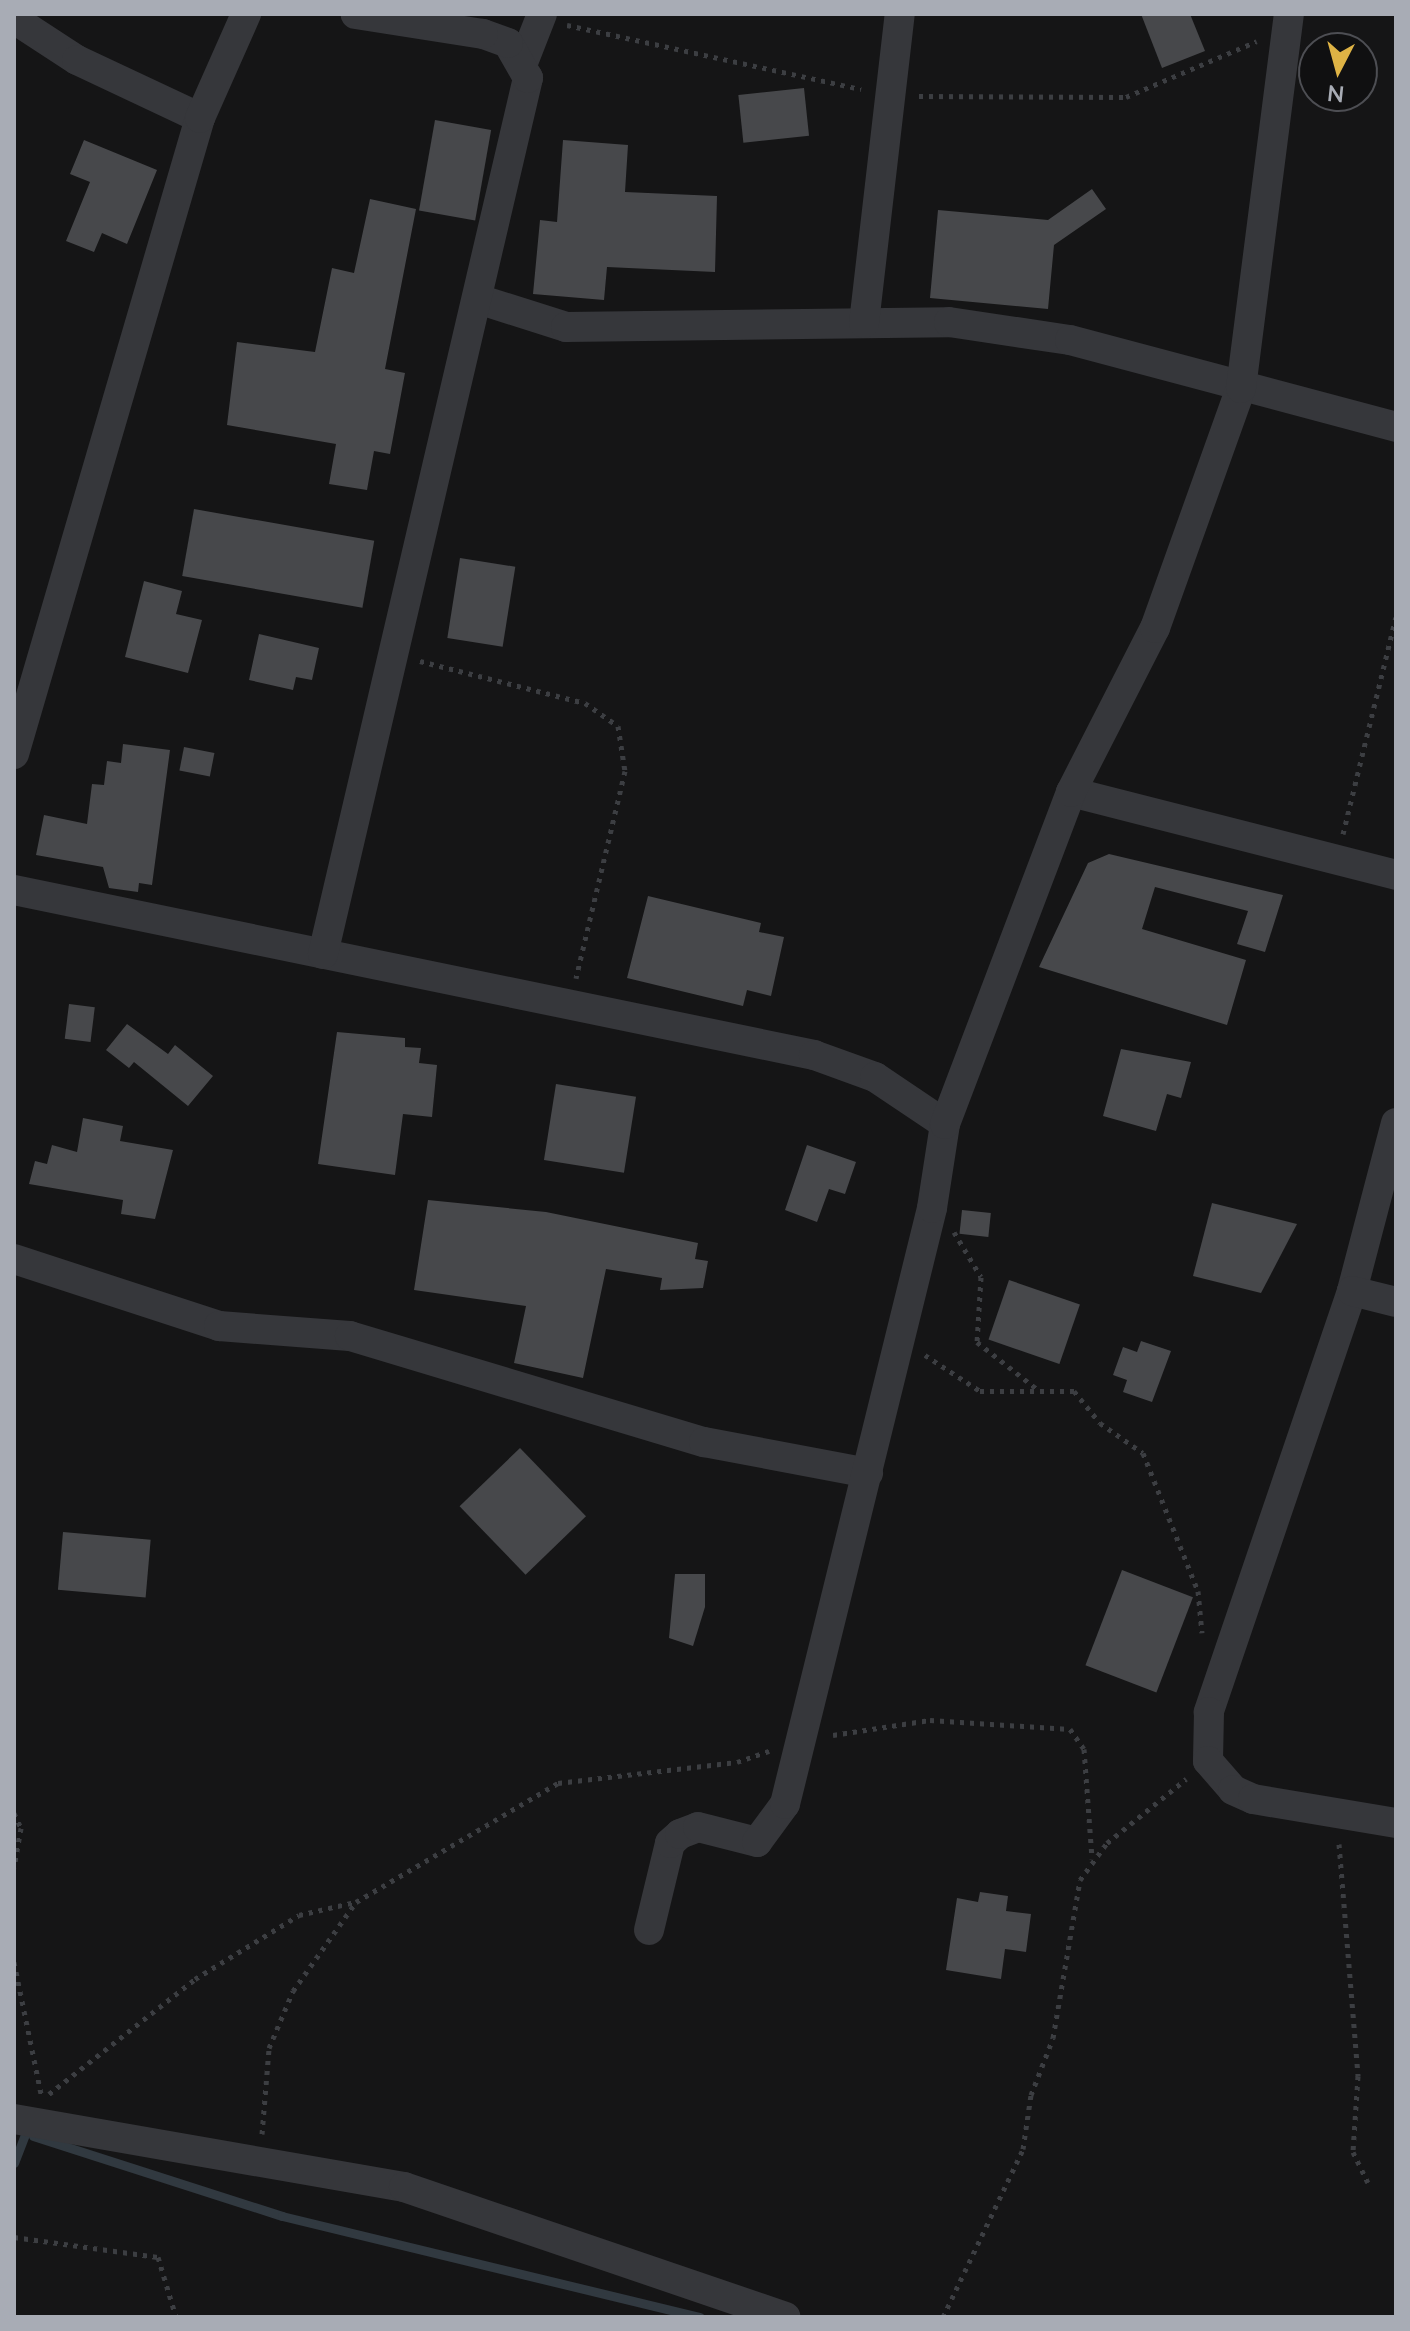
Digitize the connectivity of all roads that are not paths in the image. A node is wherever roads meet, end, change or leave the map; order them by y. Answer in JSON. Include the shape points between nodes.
{"nodes":[{"id":1,"x":246,"y":14,"type":"edge"},
{"id":2,"x":356,"y":14,"type":"edge"},
{"id":3,"x":900,"y":14,"type":"edge"},
{"id":4,"x":541,"y":17,"type":"edge"},
{"id":5,"x":14,"y":19,"type":"edge"},
{"id":6,"x":1288,"y":21,"type":"edge"},
{"id":7,"x":524,"y":60,"type":"junction"},
{"id":8,"x":200,"y":118,"type":"junction"},
{"id":9,"x":481,"y":300,"type":"junction"},
{"id":10,"x":864,"y":323,"type":"junction"},
{"id":11,"x":1241,"y":388,"type":"junction"},
{"id":12,"x":1396,"y":427,"type":"edge"},
{"id":13,"x":14,"y":754,"type":"edge"},
{"id":14,"x":1071,"y":792,"type":"junction"},
{"id":15,"x":1396,"y":875,"type":"edge"},
{"id":16,"x":14,"y":890,"type":"edge"},
{"id":17,"x":323,"y":954,"type":"junction"},
{"id":18,"x":1396,"y":1123,"type":"edge"},
{"id":19,"x":945,"y":1124,"type":"junction"},
{"id":20,"x":14,"y":1259,"type":"edge"},
{"id":21,"x":1352,"y":1291,"type":"junction"},
{"id":22,"x":1396,"y":1302,"type":"edge"},
{"id":23,"x":868,"y":1473,"type":"junction"},
{"id":24,"x":1396,"y":1823,"type":"edge"},
{"id":25,"x":649,"y":1930,"type":"dead end"},
{"id":26,"x":14,"y":2119,"type":"edge"},
{"id":27,"x":785,"y":2317,"type":"edge"}],
"edges":[{"from":1,"to":8,"type":"street"},
{"from":2,"to":7,"type":"street","via":[[483,34]]},
{"from":3,"to":10,"type":"street"},
{"from":4,"to":7,"type":"street"},
{"from":5,"to":8,"type":"street","via":[[77,60]]},
{"from":6,"to":11,"type":"street"},
{"from":7,"to":9,"type":"street","via":[[526,88]]},
{"from":8,"to":13,"type":"street"},
{"from":9,"to":10,"type":"street","via":[[566,327]]},
{"from":9,"to":17,"type":"street"},
{"from":10,"to":11,"type":"street","via":[[949,322],[1070,340]]},
{"from":11,"to":12,"type":"street"},
{"from":11,"to":14,"type":"street","via":[[1155,628]]},
{"from":14,"to":15,"type":"street"},
{"from":14,"to":19,"type":"street"},
{"from":16,"to":17,"type":"street"},
{"from":17,"to":19,"type":"street","via":[[814,1055],[875,1077]]},
{"from":18,"to":21,"type":"street"},
{"from":19,"to":23,"type":"street","via":[[932,1208]]},
{"from":20,"to":23,"type":"street","via":[[191,1319],[350,1336],[704,1442]]},
{"from":21,"to":22,"type":"street"},
{"from":21,"to":24,"type":"street","via":[[1209,1712],[1208,1761],[1233,1790],[1330,1816]]},
{"from":23,"to":25,"type":"street","via":[[802,1740],[770,1834],[757,1842],[698,1827],[670,1843]]},
{"from":26,"to":27,"type":"street","via":[[44,2111],[260,2161],[404,2187]]}]}
